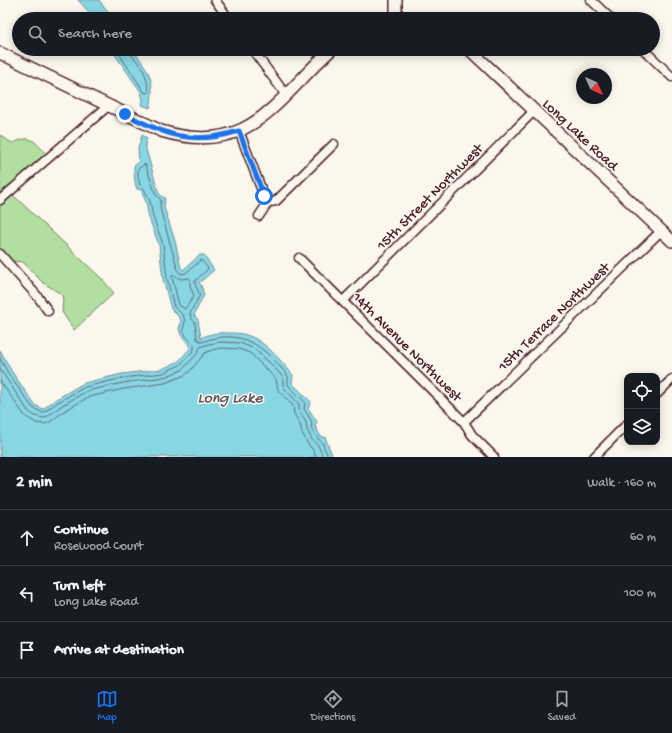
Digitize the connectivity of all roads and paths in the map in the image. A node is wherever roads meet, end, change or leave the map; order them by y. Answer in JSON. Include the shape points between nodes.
{"nodes":[{"id":1,"x":215,"y":0,"type":"edge"},
{"id":2,"x":396,"y":0,"type":"edge"},
{"id":3,"x":592,"y":0,"type":"edge"},
{"id":4,"x":224,"y":12,"type":"edge"},
{"id":5,"x":396,"y":12,"type":"edge"},
{"id":6,"x":604,"y":12,"type":"edge"},
{"id":7,"x":0,"y":53,"type":"edge"},
{"id":8,"x":257,"y":56,"type":"edge"},
{"id":9,"x":325,"y":56,"type":"edge"},
{"id":10,"x":476,"y":56,"type":"edge"},
{"id":11,"x":650,"y":56,"type":"edge"},
{"id":12,"x":672,"y":77,"type":"edge"},
{"id":13,"x":286,"y":95,"type":"junction"},
{"id":14,"x":108,"y":106,"type":"junction"},
{"id":15,"x":534,"y":110,"type":"junction"},
{"id":16,"x":239,"y":131,"type":"junction"},
{"id":17,"x":334,"y":144,"type":"dead end"},
{"id":18,"x":0,"y":200,"type":"edge"},
{"id":19,"x":269,"y":201,"type":"junction"},
{"id":20,"x":258,"y":216,"type":"dead end"},
{"id":21,"x":661,"y":231,"type":"junction"},
{"id":22,"x":672,"y":241,"type":"edge"},
{"id":23,"x":0,"y":254,"type":"edge"},
{"id":24,"x":299,"y":258,"type":"dead end"},
{"id":25,"x":343,"y":301,"type":"junction"},
{"id":26,"x":48,"y":311,"type":"dead end"},
{"id":27,"x":672,"y":379,"type":"edge"},
{"id":28,"x":660,"y":391,"type":"edge"},
{"id":29,"x":464,"y":422,"type":"junction"},
{"id":30,"x":624,"y":427,"type":"edge"},
{"id":31,"x":494,"y":457,"type":"edge"},
{"id":32,"x":594,"y":457,"type":"edge"}],
"edges":[{"from":1,"to":4,"type":"street"},
{"from":2,"to":5,"type":"street"},
{"from":3,"to":6,"type":"street"},
{"from":7,"to":14,"type":"street"},
{"from":8,"to":13,"type":"street"},
{"from":9,"to":13,"type":"street"},
{"from":10,"to":15,"type":"street","name":"Long Lake Road"},
{"from":11,"to":12,"type":"street"},
{"from":13,"to":16,"type":"street","via":[[269,112]]},
{"from":14,"to":16,"type":"street","via":[[161,131],[186,138],[215,138]]},
{"from":14,"to":18,"type":"street"},
{"from":15,"to":21,"type":"street","name":"Long Lake Road"},
{"from":15,"to":25,"type":"street","name":"15th Street Northwest"},
{"from":16,"to":19,"type":"street","via":[[264,196]]},
{"from":17,"to":19,"type":"street","via":[[276,201]]},
{"from":19,"to":20,"type":"street"},
{"from":21,"to":22,"type":"street","name":"Long Lake Road"},
{"from":21,"to":29,"type":"street","name":"15th Terrace Northwest"},
{"from":23,"to":26,"type":"street"},
{"from":24,"to":25,"type":"street","name":"14th Avenue Northwest"},
{"from":25,"to":29,"type":"street","name":"14th Avenue Northwest"},
{"from":27,"to":28,"type":"street"},
{"from":29,"to":31,"type":"street","name":"14th Avenue Northwest","via":[[472,435]]},
{"from":30,"to":32,"type":"street"}]}
